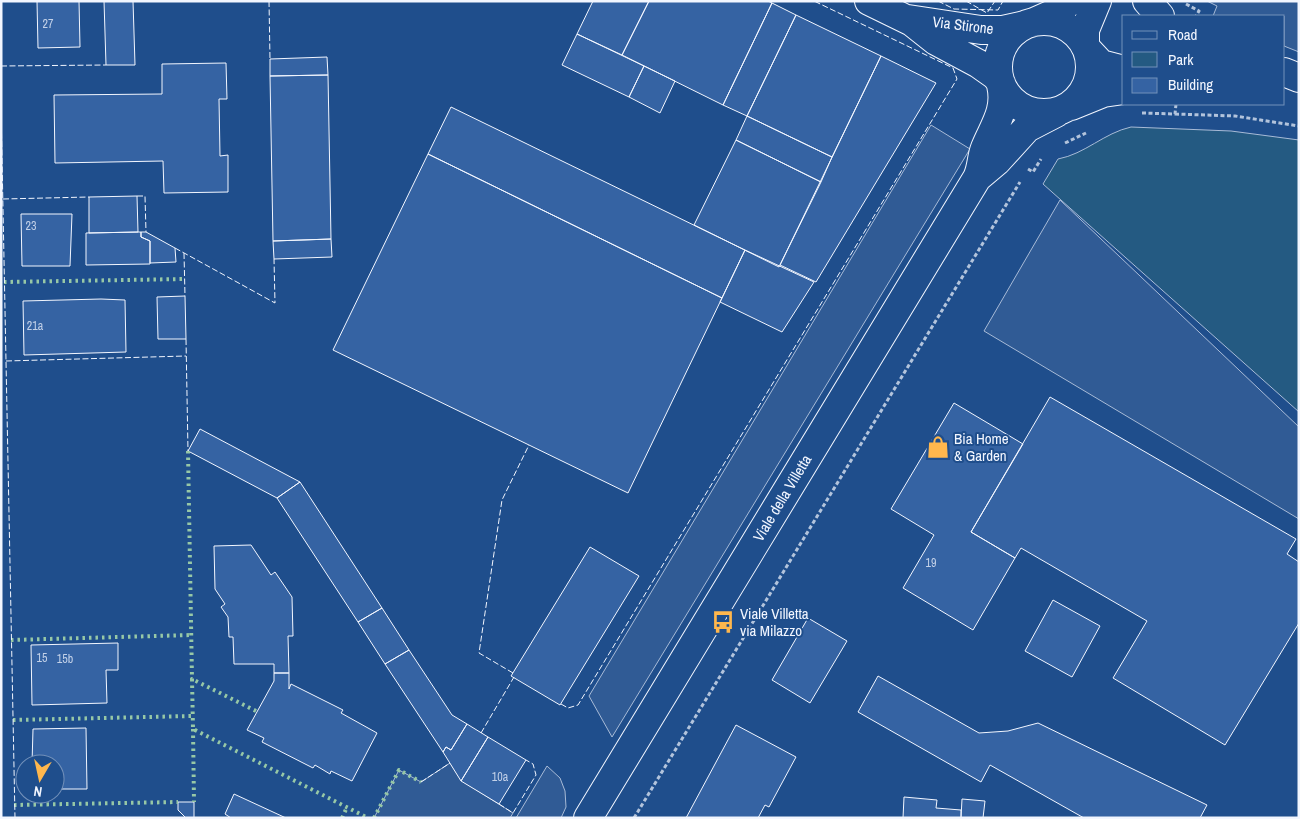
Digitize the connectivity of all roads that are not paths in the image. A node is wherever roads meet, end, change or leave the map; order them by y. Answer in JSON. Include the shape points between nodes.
{"nodes":[{"id":1,"x":869,"y":1,"type":"edge"},
{"id":2,"x":1070,"y":1,"type":"edge"},
{"id":3,"x":1097,"y":1,"type":"edge"},
{"id":4,"x":1148,"y":1,"type":"edge"},
{"id":5,"x":1159,"y":15,"type":"edge"},
{"id":6,"x":900,"y":17,"type":"junction"},
{"id":7,"x":1029,"y":24,"type":"junction"},
{"id":8,"x":1086,"y":47,"type":"junction"},
{"id":9,"x":1122,"y":69,"type":"edge"},
{"id":10,"x":1285,"y":72,"type":"edge"},
{"id":11,"x":1299,"y":78,"type":"edge"},
{"id":12,"x":1001,"y":84,"type":"junction"},
{"id":13,"x":1285,"y":89,"type":"edge"},
{"id":14,"x":1122,"y":90,"type":"edge"},
{"id":15,"x":1299,"y":92,"type":"edge"},
{"id":16,"x":1065,"y":109,"type":"junction"},
{"id":17,"x":977,"y":178,"type":"junction"},
{"id":18,"x":588,"y":818,"type":"edge"}],
"edges":[{"from":1,"to":6,"type":"street","name":"Via Stirone"},
{"from":2,"to":7,"type":"street","via":[[1059,11]]},
{"from":3,"to":8,"type":"street","via":[[1085,30]]},
{"from":4,"to":5,"type":"street"},
{"from":6,"to":7,"type":"street","name":"Via Stirone","via":[[981,30],[1002,30]]},
{"from":6,"to":12,"type":"street","name":"Via Stirone","via":[[936,42],[979,64],[996,76]]},
{"from":7,"to":8,"type":"street","via":[[1044,21],[1063,25],[1072,30]]},
{"from":7,"to":12,"type":"street","via":[[1008,37],[1003,46],[998,65]]},
{"from":8,"to":9,"type":"street","via":[[1101,64]]},
{"from":8,"to":16,"type":"street","via":[[1091,64],[1088,84],[1084,93]]},
{"from":10,"to":11,"type":"street"},
{"from":12,"to":16,"type":"street","via":[[1013,102],[1030,112],[1050,114]]},
{"from":12,"to":17,"type":"street","name":"Viale della Villetta","via":[[1001,112],[985,148]]},
{"from":13,"to":15,"type":"street"},
{"from":14,"to":16,"type":"street","name":"Viale della Villetta","via":[[1092,96]]},
{"from":16,"to":17,"type":"street","name":"Viale della Villetta","via":[[1027,128]]},
{"from":17,"to":18,"type":"street","name":"Viale della Villetta"}]}
